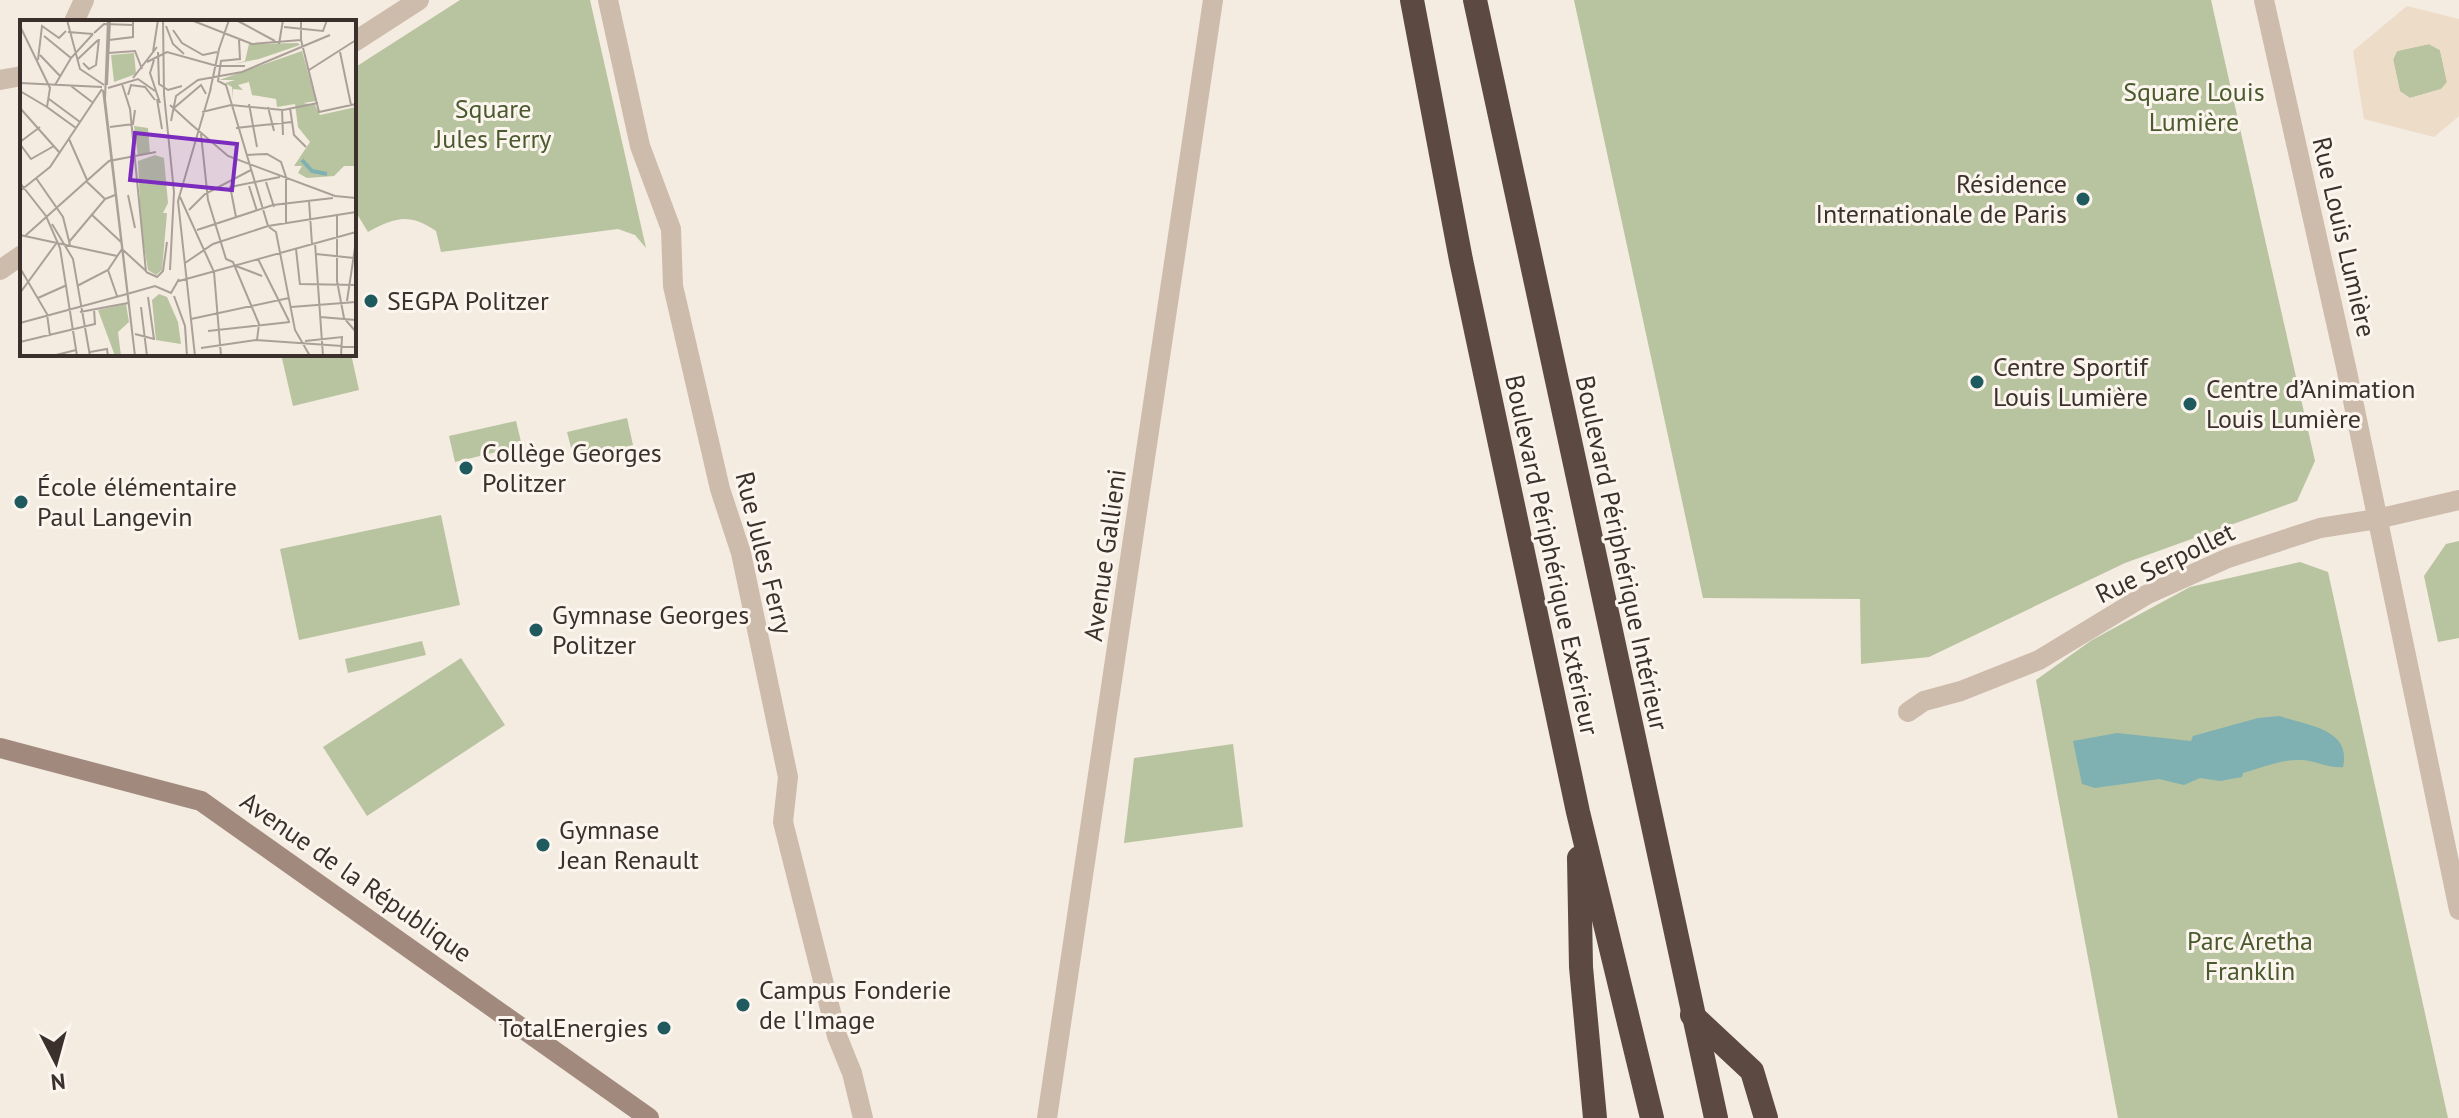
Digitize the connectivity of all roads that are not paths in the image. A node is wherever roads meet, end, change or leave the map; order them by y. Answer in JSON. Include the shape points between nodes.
{"nodes":[{"id":1,"x":84,"y":0,"type":"edge"},
{"id":2,"x":419,"y":0,"type":"edge"},
{"id":3,"x":608,"y":0,"type":"edge"},
{"id":4,"x":1213,"y":0,"type":"edge"},
{"id":5,"x":1412,"y":0,"type":"edge"},
{"id":6,"x":1475,"y":0,"type":"edge"},
{"id":7,"x":2264,"y":0,"type":"edge"},
{"id":8,"x":75,"y":20,"type":"edge"},
{"id":9,"x":356,"y":41,"type":"edge"},
{"id":10,"x":20,"y":76,"type":"edge"},
{"id":11,"x":0,"y":80,"type":"edge"},
{"id":12,"x":20,"y":256,"type":"edge"},
{"id":13,"x":0,"y":270,"type":"edge"},
{"id":14,"x":2459,"y":500,"type":"edge"},
{"id":15,"x":2377,"y":519,"type":"junction"},
{"id":16,"x":1908,"y":712,"type":"dead end"},
{"id":17,"x":0,"y":748,"type":"edge"},
{"id":18,"x":1578,"y":812,"type":"junction"},
{"id":19,"x":2459,"y":910,"type":"edge"},
{"id":20,"x":1692,"y":1015,"type":"junction"},
{"id":21,"x":649,"y":1118,"type":"edge"},
{"id":22,"x":863,"y":1118,"type":"edge"},
{"id":23,"x":1047,"y":1118,"type":"edge"},
{"id":24,"x":1595,"y":1118,"type":"edge"},
{"id":25,"x":1652,"y":1118,"type":"edge"},
{"id":26,"x":1716,"y":1118,"type":"edge"},
{"id":27,"x":1766,"y":1118,"type":"edge"}],
"edges":[{"from":1,"to":8,"type":"street"},
{"from":2,"to":9,"type":"street"},
{"from":3,"to":22,"type":"street","name":"Rue Jules Ferry","via":[[640,146],[671,229],[673,286],[720,489],[741,553],[788,777],[783,822]]},
{"from":4,"to":23,"type":"street","name":"Avenue Gallieni"},
{"from":5,"to":18,"type":"highway","name":"Boulevard Périphérique Extérieur","via":[[1461,260]]},
{"from":6,"to":20,"type":"highway","name":"Boulevard Périphérique Intérieur"},
{"from":7,"to":15,"type":"street","name":"Rue Louis Lumière"},
{"from":10,"to":11,"type":"street"},
{"from":12,"to":13,"type":"street"},
{"from":14,"to":15,"type":"street","name":"Rue Serpollet"},
{"from":15,"to":16,"type":"street","name":"Rue Serpollet","via":[[2320,528],[2228,558],[2146,595],[2039,660],[1924,701]]},
{"from":15,"to":19,"type":"street","name":"Rue Louis Lumière"},
{"from":17,"to":21,"type":"main road","name":"Avenue de la République","via":[[201,801]]},
{"from":18,"to":24,"type":"highway","via":[[1581,967]]},
{"from":18,"to":25,"type":"highway","name":"Boulevard Périphérique Extérieur"},
{"from":20,"to":26,"type":"highway","name":"Boulevard Périphérique Intérieur"},
{"from":20,"to":27,"type":"highway","via":[[1752,1071]]}]}
